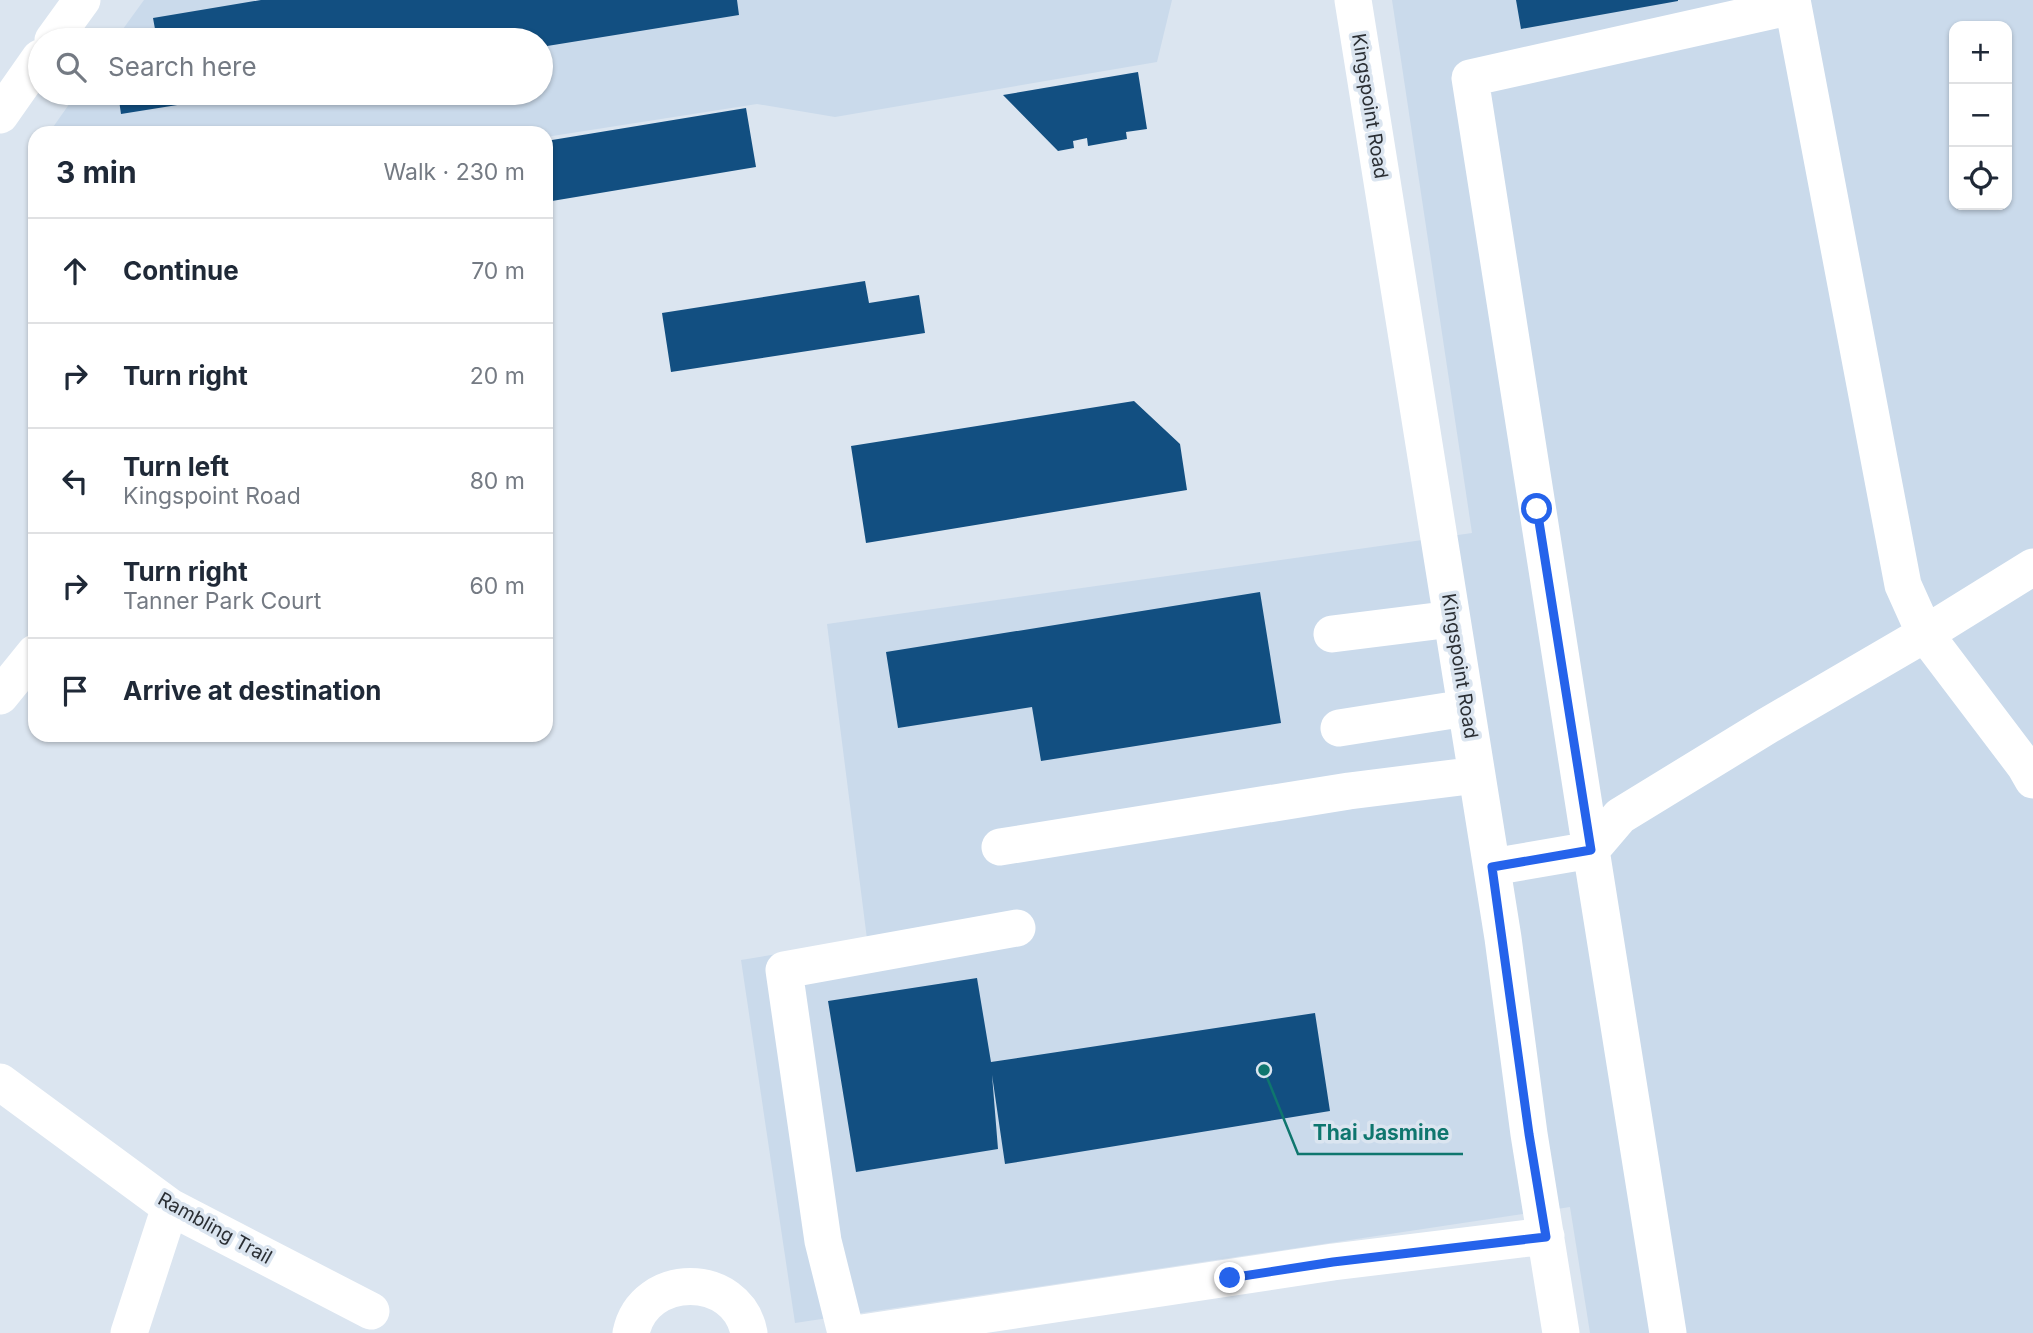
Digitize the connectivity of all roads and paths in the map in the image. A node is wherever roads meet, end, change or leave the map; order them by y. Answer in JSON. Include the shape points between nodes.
{"nodes":[{"id":1,"x":82,"y":0,"type":"edge"},
{"id":2,"x":1353,"y":0,"type":"edge"},
{"id":3,"x":1792,"y":3,"type":"edge"},
{"id":4,"x":62,"y":28,"type":"edge"},
{"id":5,"x":28,"y":74,"type":"edge"},
{"id":6,"x":2,"y":109,"type":"edge"},
{"id":7,"x":2033,"y":567,"type":"edge"},
{"id":8,"x":1452,"y":619,"type":"junction"},
{"id":9,"x":1332,"y":634,"type":"dead end"},
{"id":10,"x":1925,"y":634,"type":"junction"},
{"id":11,"x":28,"y":662,"type":"edge"},
{"id":12,"x":0,"y":696,"type":"edge"},
{"id":13,"x":1466,"y":708,"type":"junction"},
{"id":14,"x":1339,"y":728,"type":"dead end"},
{"id":15,"x":1477,"y":775,"type":"junction"},
{"id":16,"x":2033,"y":780,"type":"edge"},
{"id":17,"x":1000,"y":847,"type":"dead end"},
{"id":18,"x":1591,"y":850,"type":"junction"},
{"id":19,"x":1492,"y":867,"type":"junction"},
{"id":20,"x":1017,"y":928,"type":"dead end"},
{"id":21,"x":0,"y":1082,"type":"edge"},
{"id":22,"x":170,"y":1207,"type":"junction"},
{"id":23,"x":1546,"y":1237,"type":"junction"},
{"id":24,"x":371,"y":1311,"type":"dead end"},
{"id":25,"x":1053,"y":1319,"type":"edge"},
{"id":26,"x":129,"y":1333,"type":"edge"},
{"id":27,"x":631,"y":1333,"type":"edge"},
{"id":28,"x":749,"y":1333,"type":"edge"},
{"id":29,"x":846,"y":1333,"type":"edge"},
{"id":30,"x":862,"y":1333,"type":"edge"},
{"id":31,"x":1561,"y":1333,"type":"edge"},
{"id":32,"x":1668,"y":1333,"type":"edge"}],
"edges":[{"from":1,"to":4,"type":"street"},
{"from":2,"to":8,"type":"street","name":"Kingspoint Road"},
{"from":3,"to":10,"type":"street","via":[[1903,584]]},
{"from":3,"to":18,"type":"street","via":[[1470,78]]},
{"from":5,"to":6,"type":"street"},
{"from":7,"to":10,"type":"street"},
{"from":8,"to":9,"type":"street"},
{"from":8,"to":13,"type":"street","name":"Kingspoint Road"},
{"from":10,"to":16,"type":"street"},
{"from":10,"to":18,"type":"street","via":[[1620,816]]},
{"from":11,"to":12,"type":"street"},
{"from":13,"to":14,"type":"street"},
{"from":13,"to":15,"type":"street","name":"Kingspoint Road"},
{"from":15,"to":17,"type":"street"},
{"from":15,"to":19,"type":"street","name":"Kingspoint Road"},
{"from":18,"to":19,"type":"street"},
{"from":18,"to":32,"type":"street"},
{"from":19,"to":23,"type":"street","name":"Kingspoint Road"},
{"from":20,"to":29,"type":"street","via":[[783,970],[823,1241]]},
{"from":21,"to":22,"type":"street","name":"Rambling Trail"},
{"from":22,"to":24,"type":"street","name":"Rambling Trail"},
{"from":22,"to":26,"type":"street"},
{"from":23,"to":25,"type":"street","via":[[1333,1262]]},
{"from":23,"to":31,"type":"street","name":"Kingspoint Road"},
{"from":25,"to":30,"type":"street"},
{"from":27,"to":28,"type":"street","via":[[651,1299],[676,1286],[705,1286],[730,1299],[747,1322]]}]}
